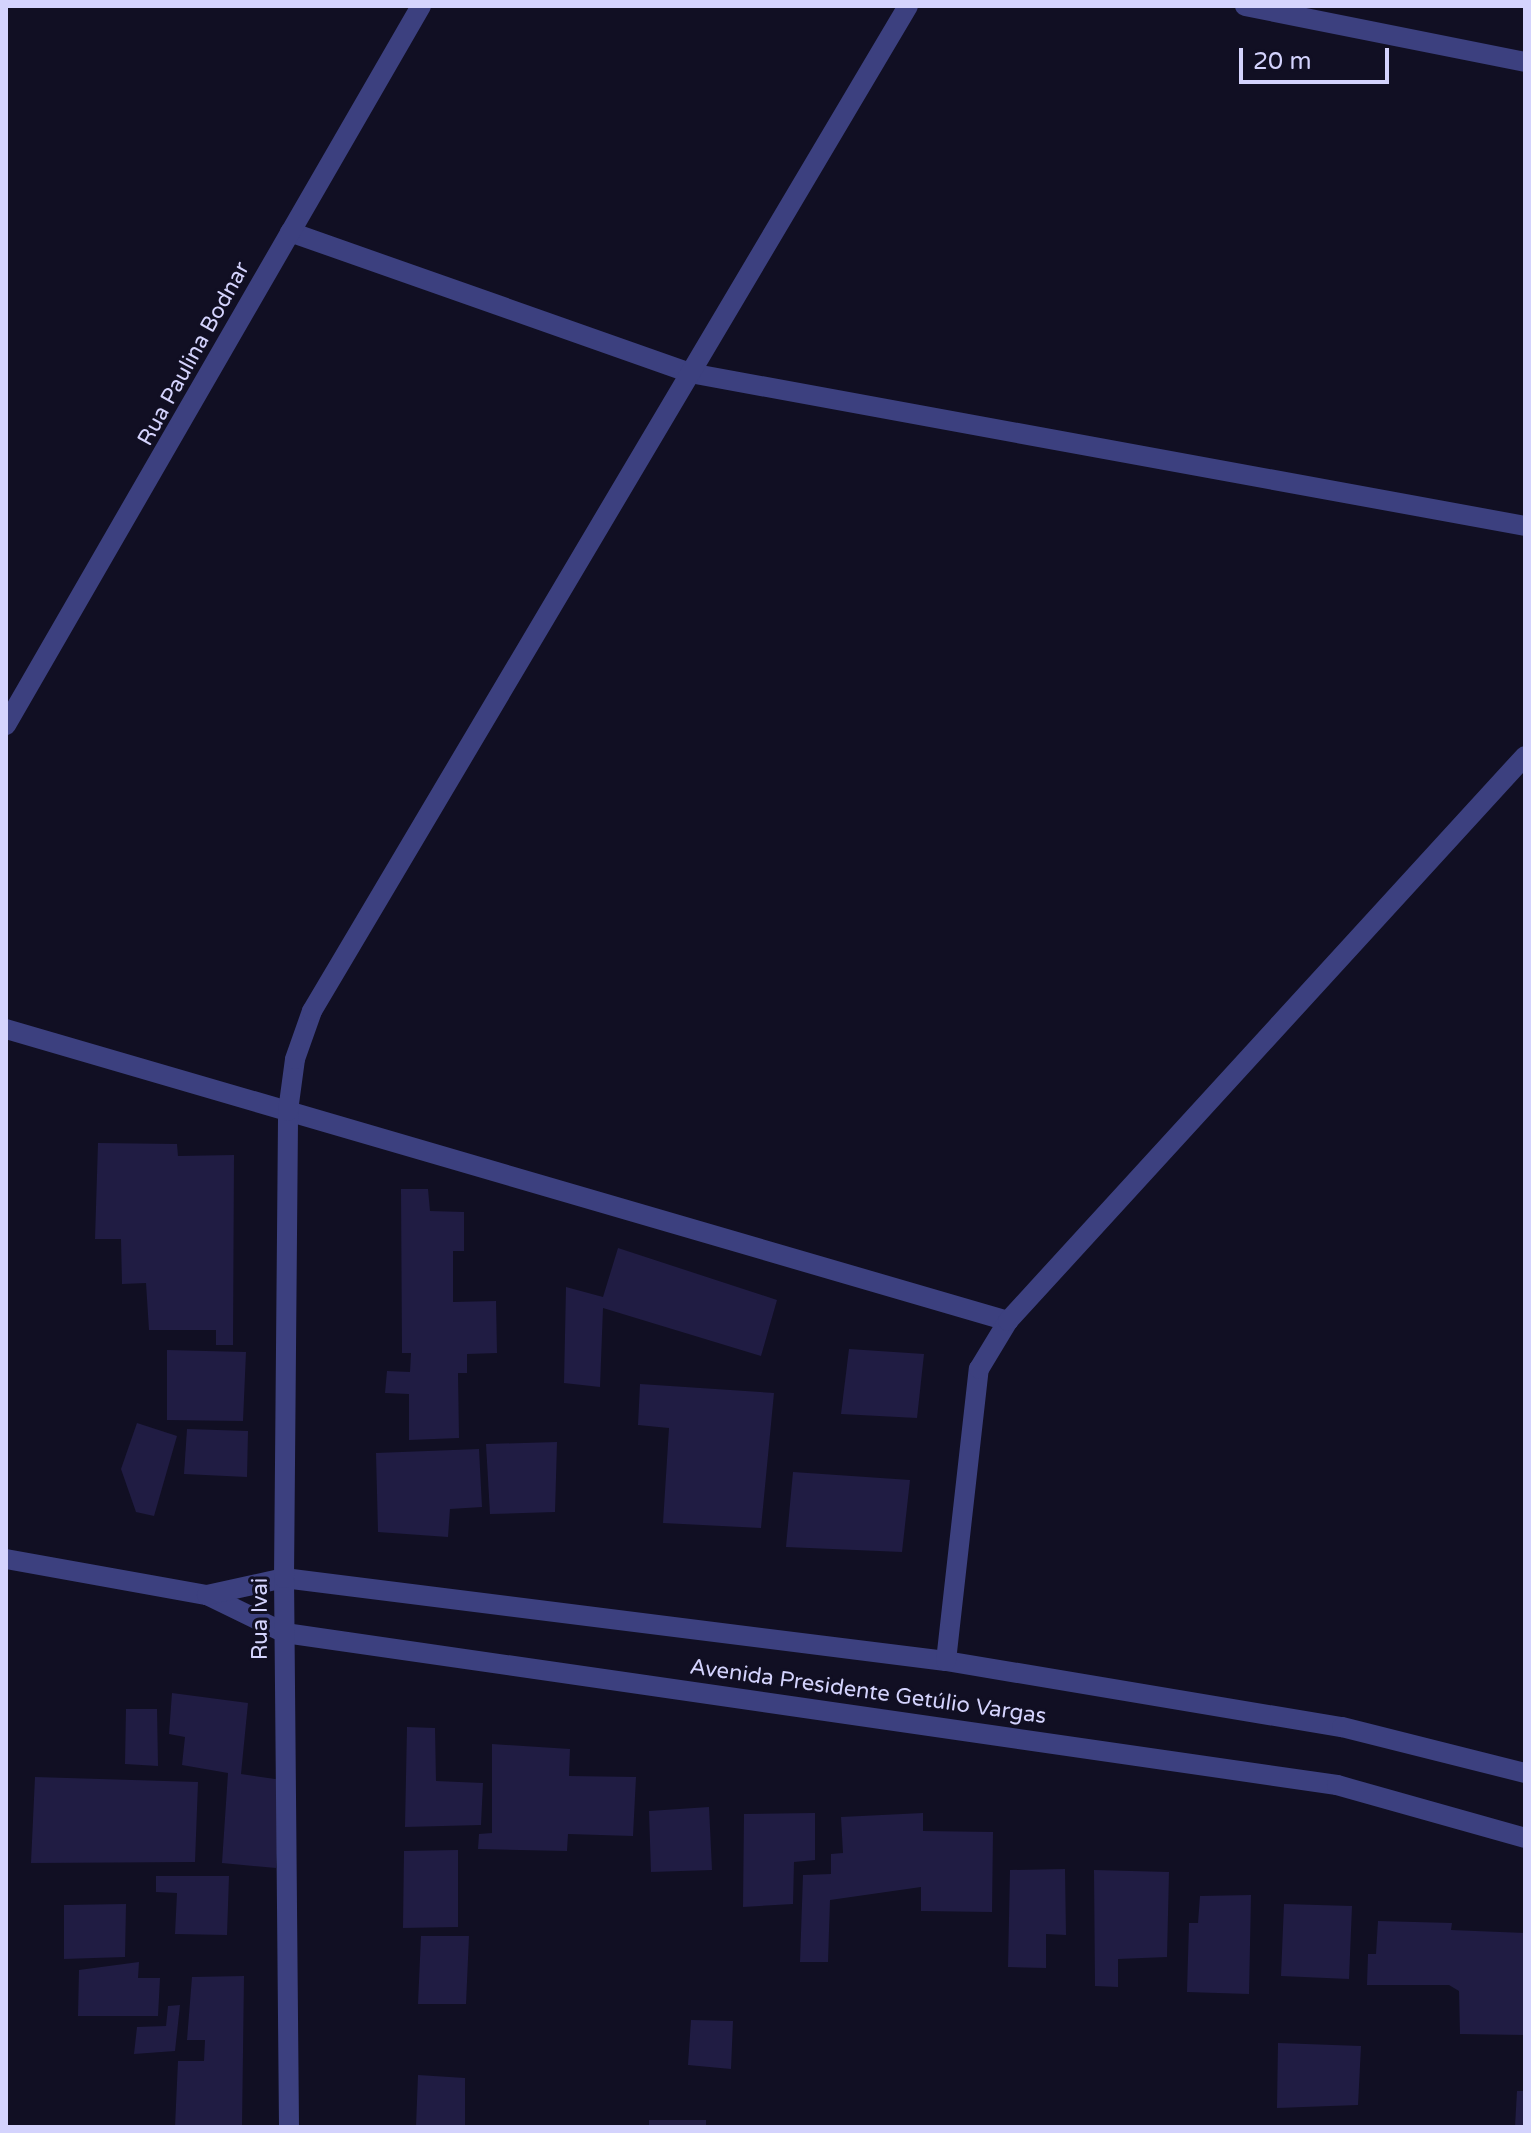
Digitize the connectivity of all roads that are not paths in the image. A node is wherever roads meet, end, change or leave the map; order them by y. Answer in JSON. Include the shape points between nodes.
{"nodes":[{"id":1,"x":421,"y":6,"type":"edge"},
{"id":2,"x":908,"y":6,"type":"edge"},
{"id":3,"x":1245,"y":6,"type":"edge"},
{"id":4,"x":1525,"y":62,"type":"edge"},
{"id":5,"x":290,"y":232,"type":"junction"},
{"id":6,"x":690,"y":373,"type":"junction"},
{"id":7,"x":1525,"y":526,"type":"edge"},
{"id":8,"x":6,"y":725,"type":"edge"},
{"id":9,"x":1525,"y":756,"type":"edge"},
{"id":10,"x":6,"y":1029,"type":"edge"},
{"id":11,"x":288,"y":1111,"type":"junction"},
{"id":12,"x":1008,"y":1321,"type":"junction"},
{"id":13,"x":6,"y":1559,"type":"edge"},
{"id":14,"x":284,"y":1578,"type":"junction"},
{"id":15,"x":207,"y":1595,"type":"junction"},
{"id":16,"x":285,"y":1633,"type":"junction"},
{"id":17,"x":946,"y":1661,"type":"junction"},
{"id":18,"x":1525,"y":1773,"type":"edge"},
{"id":19,"x":1525,"y":1838,"type":"edge"},
{"id":20,"x":289,"y":2127,"type":"edge"}],
"edges":[{"from":1,"to":5,"type":"street","name":"Rua Paulina Bodnar"},
{"from":2,"to":6,"type":"street","name":"Rua Ivai"},
{"from":3,"to":4,"type":"street"},
{"from":5,"to":6,"type":"street"},
{"from":5,"to":8,"type":"street","name":"Rua Paulina Bodnar"},
{"from":6,"to":7,"type":"street"},
{"from":6,"to":11,"type":"street","name":"Rua Ivai","via":[[312,1011],[295,1059]]},
{"from":9,"to":12,"type":"street"},
{"from":10,"to":11,"type":"street"},
{"from":11,"to":12,"type":"street"},
{"from":11,"to":14,"type":"street","name":"Rua Ivai"},
{"from":12,"to":17,"type":"street","via":[[979,1369]]},
{"from":13,"to":15,"type":"street","name":"Avenida Presidente Getúlio Vargas"},
{"from":14,"to":15,"type":"street","name":"Avenida Presidente Getúlio Vargas"},
{"from":14,"to":16,"type":"street","name":"Rua Ivai"},
{"from":14,"to":17,"type":"street","name":"Avenida Presidente Getúlio Vargas"},
{"from":15,"to":16,"type":"street","name":"Avenida Presidente Getúlio Vargas"},
{"from":16,"to":19,"type":"street","name":"Avenida Presidente Getúlio Vargas","via":[[1337,1785]]},
{"from":16,"to":20,"type":"street","name":"Rua Ivai"},
{"from":17,"to":18,"type":"street","name":"Avenida Presidente Getúlio Vargas","via":[[1342,1727]]}]}
